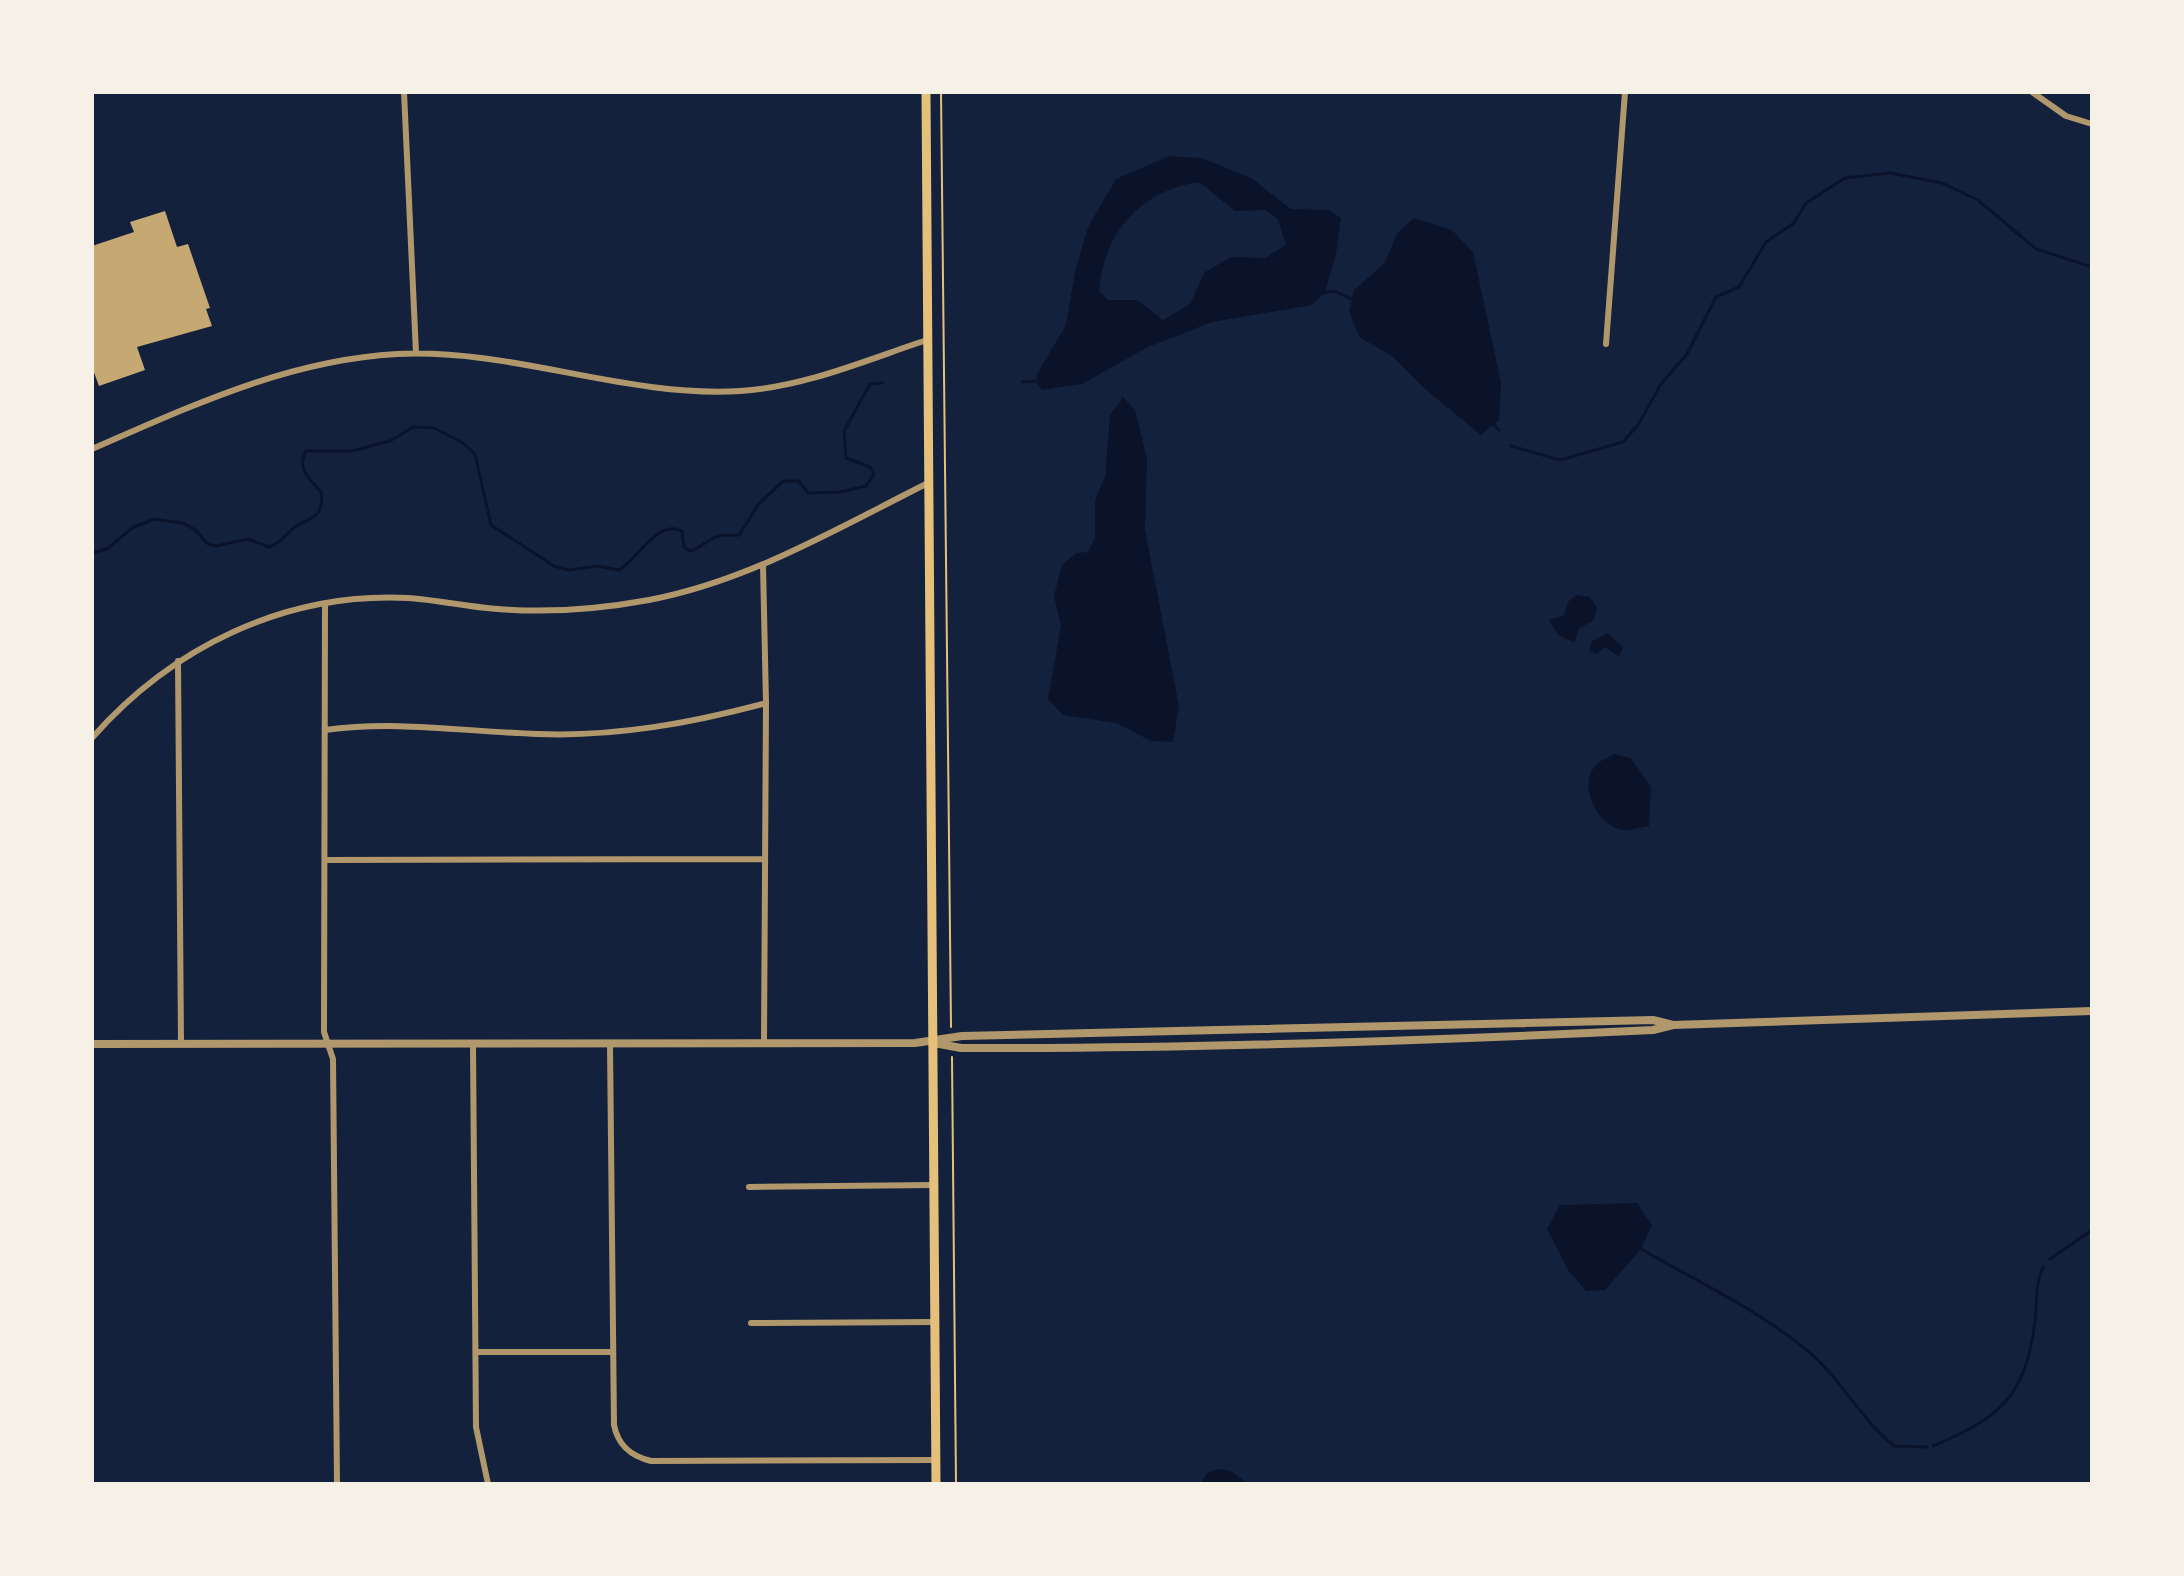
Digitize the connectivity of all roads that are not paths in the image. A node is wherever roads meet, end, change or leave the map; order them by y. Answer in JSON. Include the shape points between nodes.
{"nodes":[{"id":1,"x":404,"y":92,"type":"edge"},
{"id":2,"x":926,"y":92,"type":"edge"},
{"id":3,"x":1625,"y":92,"type":"edge"},
{"id":4,"x":2032,"y":92,"type":"edge"},
{"id":5,"x":2092,"y":124,"type":"edge"},
{"id":6,"x":927,"y":340,"type":"junction"},
{"id":7,"x":1606,"y":344,"type":"dead end"},
{"id":8,"x":416,"y":353,"type":"junction"},
{"id":9,"x":92,"y":449,"type":"edge"},
{"id":10,"x":928,"y":483,"type":"junction"},
{"id":11,"x":763,"y":565,"type":"junction"},
{"id":12,"x":325,"y":603,"type":"junction"},
{"id":13,"x":178,"y":661,"type":"junction"},
{"id":14,"x":766,"y":703,"type":"junction"},
{"id":15,"x":325,"y":730,"type":"junction"},
{"id":16,"x":92,"y":738,"type":"edge"},
{"id":17,"x":764,"y":859,"type":"junction"},
{"id":18,"x":325,"y":860,"type":"junction"},
{"id":19,"x":2092,"y":1011,"type":"edge"},
{"id":20,"x":1673,"y":1025,"type":"junction"},
{"id":21,"x":764,"y":1042,"type":"junction"},
{"id":22,"x":933,"y":1042,"type":"junction"},
{"id":23,"x":92,"y":1044,"type":"edge"},
{"id":24,"x":181,"y":1044,"type":"junction"},
{"id":25,"x":329,"y":1044,"type":"junction"},
{"id":26,"x":473,"y":1044,"type":"junction"},
{"id":27,"x":610,"y":1045,"type":"junction"},
{"id":28,"x":934,"y":1185,"type":"junction"},
{"id":29,"x":749,"y":1187,"type":"dead end"},
{"id":30,"x":936,"y":1322,"type":"junction"},
{"id":31,"x":751,"y":1323,"type":"dead end"},
{"id":32,"x":476,"y":1352,"type":"junction"},
{"id":33,"x":613,"y":1352,"type":"junction"},
{"id":34,"x":936,"y":1460,"type":"junction"},
{"id":35,"x":337,"y":1484,"type":"edge"},
{"id":36,"x":488,"y":1484,"type":"edge"},
{"id":37,"x":936,"y":1484,"type":"edge"}],
"edges":[{"from":1,"to":8,"type":"street"},
{"from":2,"to":6,"type":"main road"},
{"from":3,"to":7,"type":"street"},
{"from":4,"to":5,"type":"street","via":[[2066,116]]},
{"from":6,"to":8,"type":"street","via":[[834,372],[741,391],[651,388],[517,361]]},
{"from":6,"to":10,"type":"main road"},
{"from":8,"to":9,"type":"street","via":[[350,359],[273,376]]},
{"from":10,"to":11,"type":"street"},
{"from":10,"to":22,"type":"main road"},
{"from":11,"to":12,"type":"street","via":[[649,600],[573,609],[497,609],[409,598]]},
{"from":11,"to":14,"type":"street"},
{"from":12,"to":13,"type":"street","via":[[240,628]]},
{"from":12,"to":15,"type":"street"},
{"from":13,"to":16,"type":"street","via":[[127,701]]},
{"from":13,"to":24,"type":"street"},
{"from":14,"to":15,"type":"street","via":[[689,722],[613,732],[536,734],[420,724]]},
{"from":14,"to":17,"type":"street"},
{"from":15,"to":18,"type":"street"},
{"from":17,"to":18,"type":"street"},
{"from":17,"to":21,"type":"street"},
{"from":18,"to":25,"type":"street","via":[[324,1032]]},
{"from":19,"to":20,"type":"street"},
{"from":20,"to":22,"type":"street","via":[[1653,1020],[1498,1021],[962,1036]]},
{"from":20,"to":22,"type":"street","via":[[1498,1037],[1160,1048],[961,1048]]},
{"from":21,"to":22,"type":"street"},
{"from":21,"to":27,"type":"street"},
{"from":22,"to":28,"type":"main road"},
{"from":23,"to":24,"type":"street"},
{"from":24,"to":25,"type":"street"},
{"from":25,"to":26,"type":"street"},
{"from":25,"to":35,"type":"street"},
{"from":26,"to":27,"type":"street"},
{"from":26,"to":32,"type":"street"},
{"from":27,"to":33,"type":"street"},
{"from":28,"to":29,"type":"street"},
{"from":28,"to":30,"type":"main road"},
{"from":30,"to":31,"type":"street"},
{"from":30,"to":34,"type":"main road"},
{"from":32,"to":33,"type":"street"},
{"from":32,"to":36,"type":"street","via":[[476,1427]]},
{"from":33,"to":34,"type":"street","via":[[614,1425],[627,1450],[651,1461]]},
{"from":34,"to":37,"type":"main road"}]}
